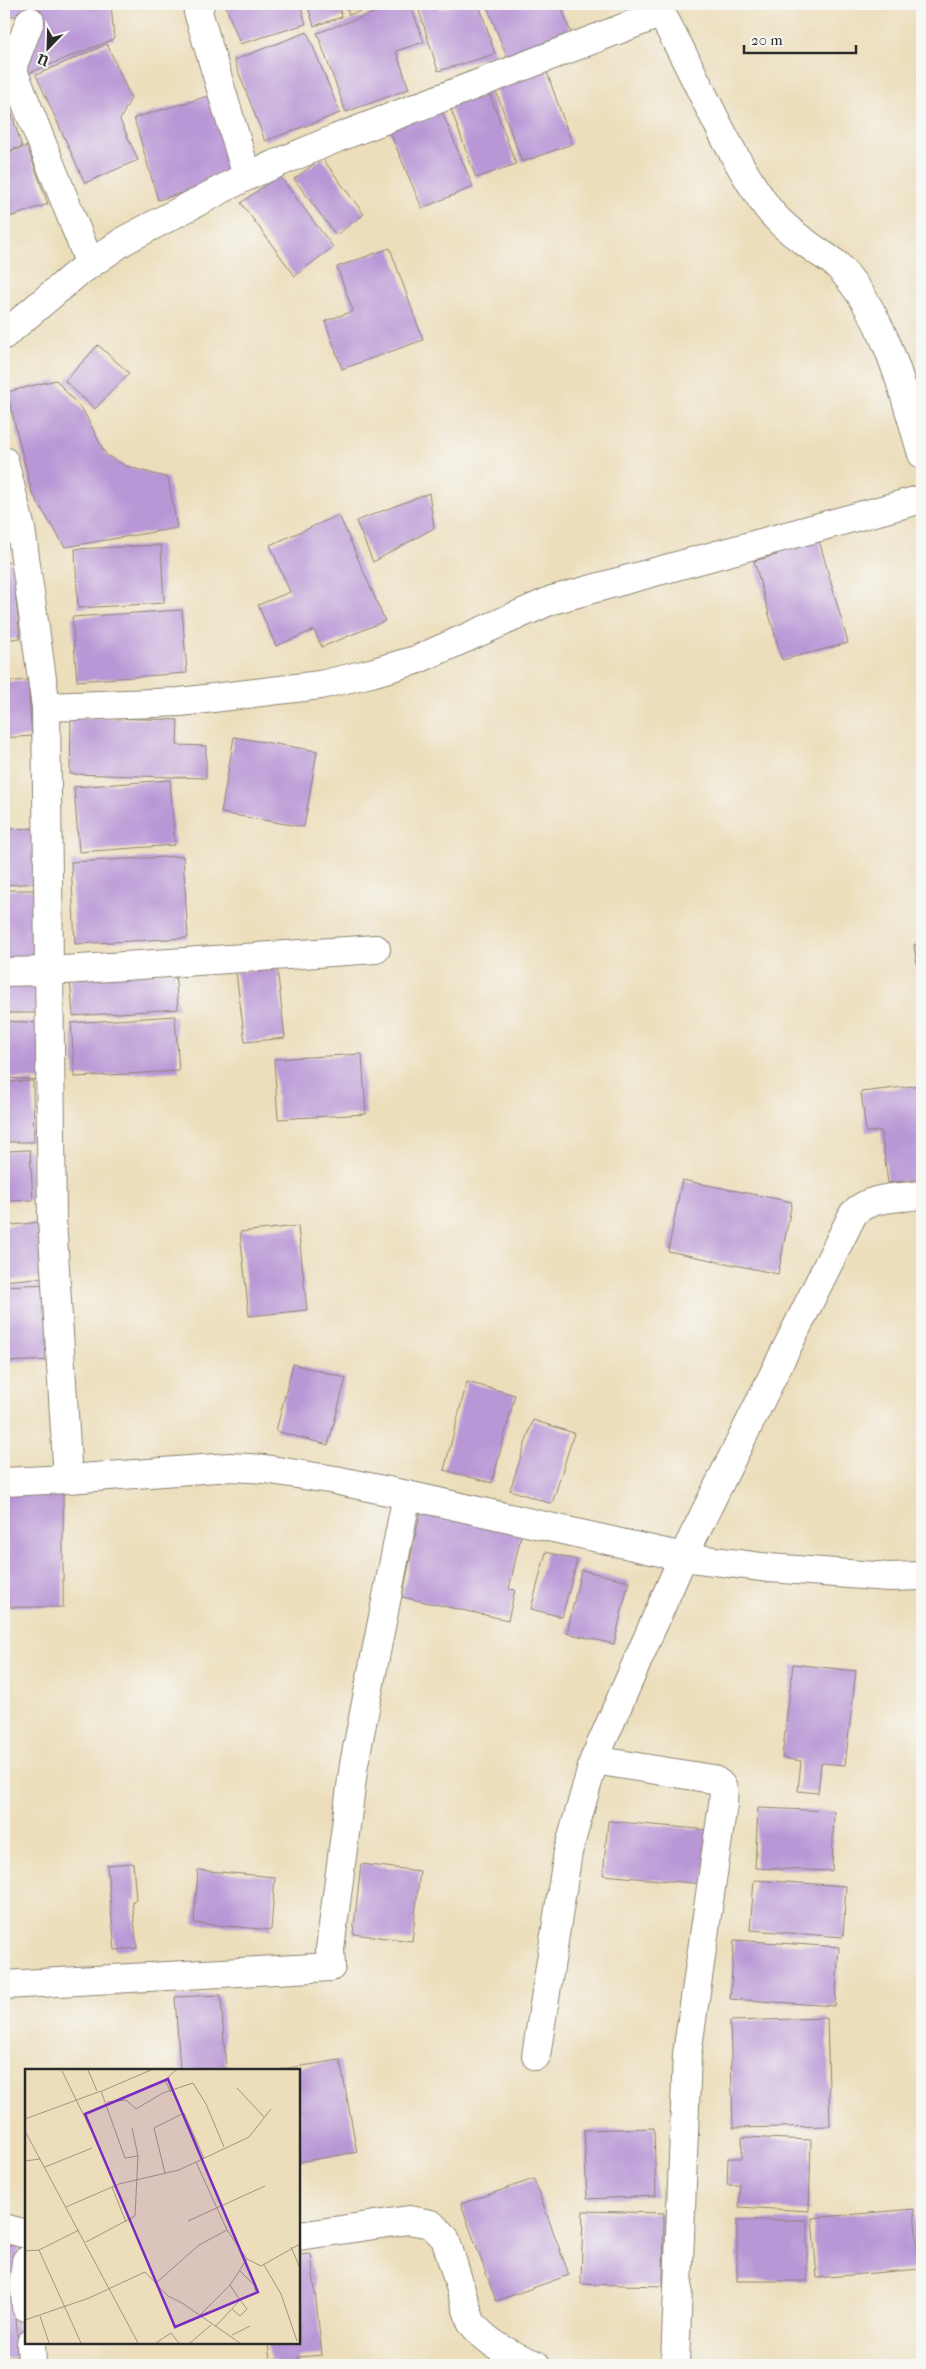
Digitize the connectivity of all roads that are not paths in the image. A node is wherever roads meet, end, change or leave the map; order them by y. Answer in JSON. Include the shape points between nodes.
{"nodes":[{"id":1,"x":200,"y":4,"type":"edge"},
{"id":2,"x":659,"y":8,"type":"edge"},
{"id":3,"x":30,"y":21,"type":"dead end"},
{"id":4,"x":247,"y":176,"type":"junction"},
{"id":5,"x":90,"y":264,"type":"junction"},
{"id":6,"x":4,"y":335,"type":"edge"},
{"id":7,"x":922,"y":454,"type":"edge"},
{"id":8,"x":4,"y":461,"type":"edge"},
{"id":9,"x":922,"y":499,"type":"edge"},
{"id":10,"x":46,"y":707,"type":"junction"},
{"id":11,"x":376,"y":949,"type":"dead end"},
{"id":12,"x":4,"y":972,"type":"edge"},
{"id":13,"x":50,"y":972,"type":"junction"},
{"id":14,"x":922,"y":1195,"type":"edge"},
{"id":15,"x":68,"y":1479,"type":"junction"},
{"id":16,"x":4,"y":1482,"type":"edge"},
{"id":17,"x":407,"y":1495,"type":"junction"},
{"id":18,"x":683,"y":1557,"type":"junction"},
{"id":19,"x":922,"y":1576,"type":"edge"},
{"id":20,"x":594,"y":1760,"type":"junction"},
{"id":21,"x":4,"y":1985,"type":"edge"},
{"id":22,"x":536,"y":2056,"type":"dead end"},
{"id":23,"x":4,"y":2228,"type":"edge"},
{"id":24,"x":25,"y":2234,"type":"edge"},
{"id":25,"x":300,"y":2236,"type":"edge"},
{"id":26,"x":25,"y":2270,"type":"edge"},
{"id":27,"x":25,"y":2292,"type":"edge"},
{"id":28,"x":31,"y":2344,"type":"edge"},
{"id":29,"x":32,"y":2365,"type":"edge"},
{"id":30,"x":536,"y":2365,"type":"edge"},
{"id":31,"x":675,"y":2365,"type":"edge"}],
"edges":[{"from":1,"to":4,"type":"street","via":[[198,12]]},
{"from":2,"to":4,"type":"street"},
{"from":2,"to":7,"type":"street","via":[[761,200],[786,228],[848,276],[873,317],[892,356]]},
{"from":3,"to":5,"type":"street","via":[[12,68]]},
{"from":4,"to":5,"type":"street","via":[[124,240]]},
{"from":5,"to":6,"type":"street"},
{"from":8,"to":10,"type":"street","via":[[21,529]]},
{"from":9,"to":10,"type":"street","via":[[552,600],[416,660],[371,674],[320,685],[180,702]]},
{"from":10,"to":13,"type":"street"},
{"from":11,"to":13,"type":"street"},
{"from":12,"to":13,"type":"street"},
{"from":13,"to":15,"type":"street","via":[[52,1220]]},
{"from":14,"to":18,"type":"street","via":[[869,1202],[853,1214]]},
{"from":15,"to":16,"type":"street"},
{"from":15,"to":17,"type":"street","via":[[230,1467],[335,1480]]},
{"from":17,"to":18,"type":"street"},
{"from":17,"to":21,"type":"street","via":[[354,1764],[330,1967]]},
{"from":18,"to":19,"type":"street","via":[[770,1568],[888,1577]]},
{"from":18,"to":20,"type":"street"},
{"from":20,"to":22,"type":"street","via":[[568,1852]]},
{"from":20,"to":31,"type":"street","via":[[712,1779],[724,1788],[687,2054]]},
{"from":23,"to":24,"type":"street"},
{"from":25,"to":30,"type":"street","via":[[409,2220],[431,2224],[445,2238],[471,2322],[494,2345]]},
{"from":26,"to":27,"type":"street"},
{"from":28,"to":29,"type":"street"}]}
